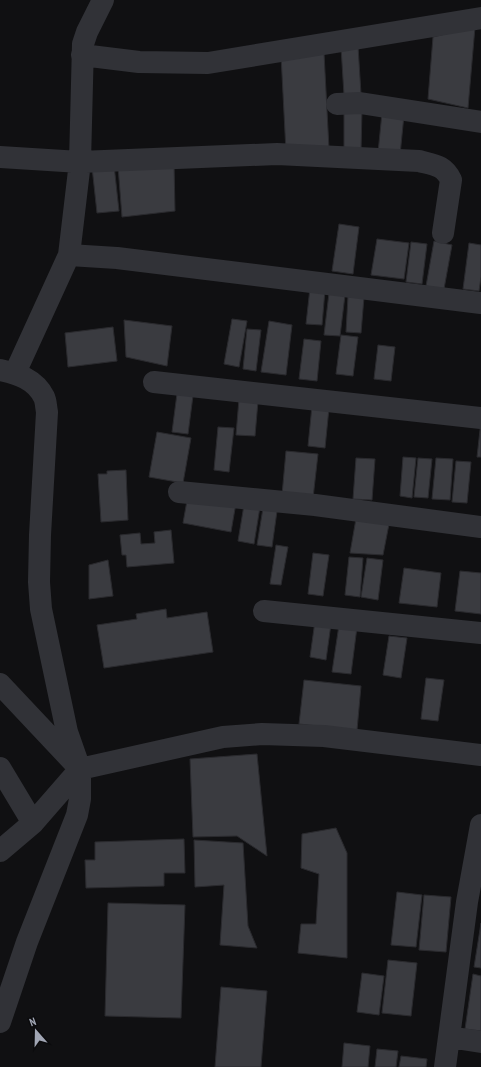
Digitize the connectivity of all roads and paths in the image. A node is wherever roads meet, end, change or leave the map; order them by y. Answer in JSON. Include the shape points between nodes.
{"nodes":[{"id":1,"x":103,"y":0,"type":"edge"},
{"id":2,"x":481,"y":18,"type":"edge"},
{"id":3,"x":82,"y":55,"type":"junction"},
{"id":4,"x":338,"y":104,"type":"dead end"},
{"id":5,"x":481,"y":122,"type":"edge"},
{"id":6,"x":0,"y":157,"type":"edge"},
{"id":7,"x":80,"y":162,"type":"junction"},
{"id":8,"x":443,"y":233,"type":"dead end"},
{"id":9,"x":69,"y":255,"type":"junction"},
{"id":10,"x":481,"y":303,"type":"edge"},
{"id":11,"x":7,"y":372,"type":"edge"},
{"id":12,"x":154,"y":382,"type":"dead end"},
{"id":13,"x":481,"y":418,"type":"edge"},
{"id":14,"x":179,"y":492,"type":"dead end"},
{"id":15,"x":481,"y":527,"type":"edge"},
{"id":16,"x":264,"y":611,"type":"dead end"},
{"id":17,"x":481,"y":633,"type":"edge"},
{"id":18,"x":0,"y":684,"type":"edge"},
{"id":19,"x":481,"y":755,"type":"edge"},
{"id":20,"x":0,"y":768,"type":"edge"},
{"id":21,"x":80,"y":769,"type":"junction"},
{"id":22,"x":34,"y":823,"type":"junction"},
{"id":23,"x":481,"y":825,"type":"edge"},
{"id":24,"x":0,"y":851,"type":"edge"},
{"id":25,"x":474,"y":903,"type":"edge"},
{"id":26,"x":0,"y":1022,"type":"edge"},
{"id":27,"x":449,"y":1037,"type":"junction"},
{"id":28,"x":481,"y":1042,"type":"edge"},
{"id":29,"x":445,"y":1067,"type":"edge"}],
"edges":[{"from":1,"to":3,"type":"street","via":[[82,44]]},
{"from":2,"to":3,"type":"street","via":[[208,63],[139,62]]},
{"from":3,"to":7,"type":"street"},
{"from":4,"to":5,"type":"street","via":[[360,103]]},
{"from":6,"to":7,"type":"street"},
{"from":7,"to":8,"type":"street","via":[[277,154],[419,161],[439,166],[448,173],[451,180]]},
{"from":7,"to":9,"type":"street"},
{"from":9,"to":10,"type":"street","via":[[117,258]]},
{"from":9,"to":11,"type":"street"},
{"from":11,"to":21,"type":"street","via":[[26,377],[45,398],[47,412],[39,582],[41,609],[67,732]]},
{"from":12,"to":13,"type":"street"},
{"from":14,"to":15,"type":"street","via":[[315,505]]},
{"from":16,"to":17,"type":"street"},
{"from":18,"to":21,"type":"street"},
{"from":19,"to":21,"type":"street","via":[[324,736],[262,734],[223,737]]},
{"from":20,"to":22,"type":"street"},
{"from":21,"to":22,"type":"street"},
{"from":21,"to":26,"type":"street","via":[[80,799],[76,815],[27,942]]},
{"from":22,"to":24,"type":"street"},
{"from":23,"to":25,"type":"street"},
{"from":25,"to":27,"type":"street"},
{"from":27,"to":28,"type":"street"},
{"from":27,"to":29,"type":"street"}]}
